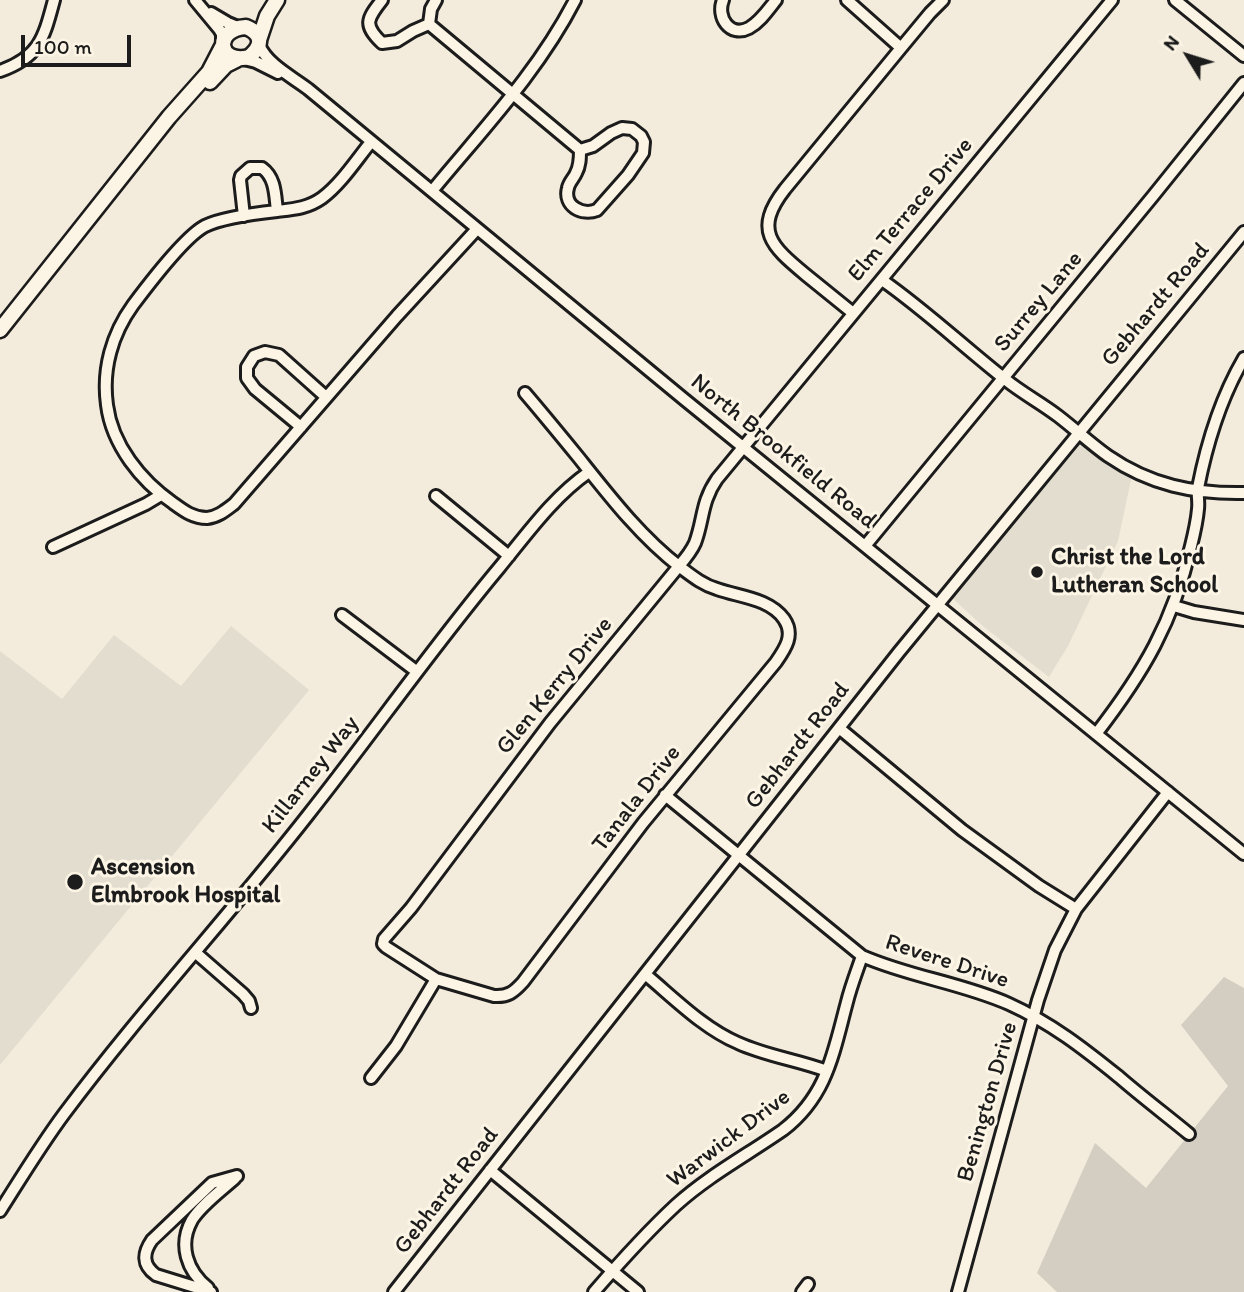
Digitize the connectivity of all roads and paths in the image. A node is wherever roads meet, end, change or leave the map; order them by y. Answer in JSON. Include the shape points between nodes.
{"nodes":[{"id":1,"x":54,"y":0,"type":"edge"},
{"id":2,"x":268,"y":0,"type":"edge"},
{"id":3,"x":277,"y":0,"type":"edge"},
{"id":4,"x":382,"y":0,"type":"edge"},
{"id":5,"x":436,"y":0,"type":"edge"},
{"id":6,"x":575,"y":0,"type":"edge"},
{"id":7,"x":723,"y":0,"type":"edge"},
{"id":8,"x":776,"y":0,"type":"edge"},
{"id":9,"x":847,"y":0,"type":"edge"},
{"id":10,"x":943,"y":0,"type":"edge"},
{"id":11,"x":1112,"y":0,"type":"edge"},
{"id":12,"x":1175,"y":0,"type":"edge"},
{"id":13,"x":196,"y":1,"type":"edge"},
{"id":14,"x":429,"y":24,"type":"junction"},
{"id":15,"x":243,"y":27,"type":"junction"},
{"id":16,"x":259,"y":42,"type":"junction"},
{"id":17,"x":222,"y":44,"type":"junction"},
{"id":18,"x":901,"y":48,"type":"junction"},
{"id":19,"x":1244,"y":56,"type":"edge"},
{"id":20,"x":241,"y":59,"type":"junction"},
{"id":21,"x":0,"y":71,"type":"edge"},
{"id":22,"x":296,"y":81,"type":"junction"},
{"id":23,"x":1244,"y":83,"type":"edge"},
{"id":24,"x":513,"y":94,"type":"junction"},
{"id":25,"x":156,"y":134,"type":"junction"},
{"id":26,"x":371,"y":142,"type":"junction"},
{"id":27,"x":580,"y":150,"type":"junction"},
{"id":28,"x":432,"y":191,"type":"junction"},
{"id":29,"x":276,"y":211,"type":"junction"},
{"id":30,"x":244,"y":216,"type":"junction"},
{"id":31,"x":477,"y":229,"type":"junction"},
{"id":32,"x":1244,"y":232,"type":"edge"},
{"id":33,"x":882,"y":280,"type":"junction"},
{"id":34,"x":853,"y":313,"type":"junction"},
{"id":35,"x":0,"y":330,"type":"edge"},
{"id":36,"x":1244,"y":358,"type":"edge"},
{"id":37,"x":1003,"y":378,"type":"junction"},
{"id":38,"x":525,"y":393,"type":"dead end"},
{"id":39,"x":326,"y":397,"type":"junction"},
{"id":40,"x":301,"y":427,"type":"junction"},
{"id":41,"x":1078,"y":432,"type":"junction"},
{"id":42,"x":744,"y":447,"type":"junction"},
{"id":43,"x":589,"y":472,"type":"junction"},
{"id":44,"x":1197,"y":492,"type":"junction"},
{"id":45,"x":1244,"y":493,"type":"edge"},
{"id":46,"x":161,"y":495,"type":"junction"},
{"id":47,"x":436,"y":496,"type":"dead end"},
{"id":48,"x":865,"y":546,"type":"junction"},
{"id":49,"x":53,"y":547,"type":"dead end"},
{"id":50,"x":509,"y":556,"type":"junction"},
{"id":51,"x":679,"y":566,"type":"junction"},
{"id":52,"x":937,"y":605,"type":"junction"},
{"id":53,"x":1174,"y":606,"type":"junction"},
{"id":54,"x":342,"y":615,"type":"dead end"},
{"id":55,"x":1244,"y":620,"type":"edge"},
{"id":56,"x":416,"y":671,"type":"junction"},
{"id":57,"x":839,"y":728,"type":"junction"},
{"id":58,"x":1096,"y":734,"type":"junction"},
{"id":59,"x":1168,"y":792,"type":"junction"},
{"id":60,"x":665,"y":795,"type":"junction"},
{"id":61,"x":1244,"y":854,"type":"edge"},
{"id":62,"x":738,"y":856,"type":"junction"},
{"id":63,"x":1076,"y":909,"type":"junction"},
{"id":64,"x":196,"y":953,"type":"junction"},
{"id":65,"x":862,"y":956,"type":"junction"},
{"id":66,"x":645,"y":974,"type":"junction"},
{"id":67,"x":436,"y":979,"type":"junction"},
{"id":68,"x":251,"y":1008,"type":"dead end"},
{"id":69,"x":1034,"y":1016,"type":"junction"},
{"id":70,"x":827,"y":1071,"type":"junction"},
{"id":71,"x":371,"y":1077,"type":"dead end"},
{"id":72,"x":1189,"y":1134,"type":"dead end"},
{"id":73,"x":490,"y":1170,"type":"junction"},
{"id":74,"x":3,"y":1199,"type":"edge"},
{"id":75,"x":0,"y":1211,"type":"edge"},
{"id":76,"x":613,"y":1271,"type":"junction"},
{"id":77,"x":212,"y":1292,"type":"edge"},
{"id":78,"x":394,"y":1292,"type":"edge"},
{"id":79,"x":594,"y":1292,"type":"edge"},
{"id":80,"x":638,"y":1292,"type":"edge"},
{"id":81,"x":958,"y":1292,"type":"edge"}],
"edges":[{"from":1,"to":21,"type":"street","via":[[37,47],[21,62]]},
{"from":2,"to":15,"type":"main road","via":[[258,16]]},
{"from":3,"to":16,"type":"main road"},
{"from":4,"to":14,"type":"street","via":[[369,21],[370,32],[382,43],[397,41]]},
{"from":5,"to":14,"type":"street"},
{"from":6,"to":24,"type":"street","via":[[560,30]]},
{"from":7,"to":8,"type":"street","via":[[722,18],[738,30],[751,27]]},
{"from":9,"to":18,"type":"street"},
{"from":10,"to":18,"type":"street"},
{"from":11,"to":33,"type":"street","name":"Elm Terrace Drive"},
{"from":12,"to":19,"type":"street"},
{"from":13,"to":15,"type":"street","via":[[221,20]]},
{"from":13,"to":17,"type":"street","via":[[219,29]]},
{"from":14,"to":24,"type":"street"},
{"from":15,"to":16,"type":"main road","via":[[257,34]]},
{"from":15,"to":17,"type":"main road","via":[[229,33]]},
{"from":16,"to":20,"type":"main road","via":[[252,55]]},
{"from":16,"to":22,"type":"street","name":"North Brookfield Road","via":[[266,57]]},
{"from":17,"to":20,"type":"main road","via":[[229,56]]},
{"from":17,"to":25,"type":"main road","via":[[209,72]]},
{"from":18,"to":34,"type":"street","via":[[785,189],[769,219],[770,236],[779,252]]},
{"from":20,"to":22,"type":"street","name":"North Brookfield Road"},
{"from":20,"to":25,"type":"main road","via":[[222,69]]},
{"from":22,"to":26,"type":"street","name":"North Brookfield Road"},
{"from":23,"to":37,"type":"street","name":"Surrey Lane"},
{"from":24,"to":27,"type":"street"},
{"from":24,"to":28,"type":"street"},
{"from":25,"to":35,"type":"main road"},
{"from":26,"to":28,"type":"street","name":"North Brookfield Road"},
{"from":26,"to":29,"type":"street","via":[[322,198],[300,208]]},
{"from":27,"to":27,"type":"street","via":[[579,169],[567,194],[572,207],[591,212],[641,158],[644,142],[637,132],[622,128]]},
{"from":28,"to":31,"type":"street","name":"North Brookfield Road"},
{"from":29,"to":30,"type":"street"},
{"from":29,"to":30,"type":"street","via":[[270,176],[262,168],[250,168],[240,180]]},
{"from":30,"to":46,"type":"street","via":[[206,226],[192,235],[133,305],[112,345],[105,384],[114,431],[124,453]]},
{"from":31,"to":39,"type":"street"},
{"from":31,"to":42,"type":"street","name":"North Brookfield Road"},
{"from":32,"to":41,"type":"street","name":"Gebhardt Road"},
{"from":33,"to":34,"type":"street","name":"Elm Terrace Drive"},
{"from":33,"to":37,"type":"street"},
{"from":34,"to":42,"type":"street","name":"Elm Terrace Drive"},
{"from":36,"to":44,"type":"street","via":[[1213,426]]},
{"from":37,"to":41,"type":"street"},
{"from":37,"to":48,"type":"street","name":"Surrey Lane"},
{"from":38,"to":43,"type":"street"},
{"from":39,"to":40,"type":"street"},
{"from":39,"to":40,"type":"street","via":[[279,355],[265,352],[254,356],[247,366],[247,378]]},
{"from":40,"to":46,"type":"street","via":[[221,514],[207,518],[190,515]]},
{"from":41,"to":44,"type":"street","via":[[1139,474]]},
{"from":41,"to":52,"type":"street","name":"Gebhardt Road"},
{"from":42,"to":48,"type":"street","name":"North Brookfield Road"},
{"from":42,"to":51,"type":"street","name":"Glen Kerry Drive","via":[[707,495],[694,544]]},
{"from":43,"to":50,"type":"street","name":"Killarney Way","via":[[556,500]]},
{"from":43,"to":51,"type":"street"},
{"from":44,"to":45,"type":"street"},
{"from":44,"to":53,"type":"street","via":[[1192,544]]},
{"from":46,"to":49,"type":"street"},
{"from":47,"to":50,"type":"street"},
{"from":48,"to":52,"type":"street","name":"North Brookfield Road"},
{"from":50,"to":56,"type":"street","name":"Killarney Way"},
{"from":51,"to":60,"type":"street","name":"Tanala Drive","via":[[706,584],[778,612],[789,638]]},
{"from":51,"to":67,"type":"street","name":"Glen Kerry Drive","via":[[558,712],[384,939],[383,944]]},
{"from":52,"to":57,"type":"street","name":"Gebhardt Road"},
{"from":52,"to":58,"type":"street","name":"North Brookfield Road"},
{"from":53,"to":55,"type":"street"},
{"from":53,"to":58,"type":"street","via":[[1134,683]]},
{"from":54,"to":56,"type":"street"},
{"from":56,"to":64,"type":"street","name":"Killarney Way"},
{"from":57,"to":62,"type":"street","name":"Gebhardt Road"},
{"from":57,"to":63,"type":"street","via":[[962,830]]},
{"from":58,"to":59,"type":"street","name":"North Brookfield Road"},
{"from":59,"to":61,"type":"street","name":"North Brookfield Road"},
{"from":59,"to":63,"type":"street","name":"Benington Drive"},
{"from":60,"to":62,"type":"street","name":"Revere Drive"},
{"from":60,"to":67,"type":"street","name":"Tanala Drive","via":[[510,995],[486,994]]},
{"from":62,"to":65,"type":"street","name":"Revere Drive"},
{"from":62,"to":66,"type":"street","name":"Gebhardt Road"},
{"from":63,"to":69,"type":"street","name":"Benington Drive","via":[[1055,950]]},
{"from":64,"to":68,"type":"street","via":[[243,994]]},
{"from":64,"to":74,"type":"street","name":"Killarney Way","via":[[64,1114]]},
{"from":65,"to":69,"type":"street","name":"Revere Drive","via":[[985,995]]},
{"from":65,"to":70,"type":"street","name":"Warwick Drive"},
{"from":66,"to":70,"type":"street","via":[[727,1038]]},
{"from":66,"to":73,"type":"street","name":"Gebhardt Road"},
{"from":67,"to":71,"type":"street"},
{"from":69,"to":72,"type":"street","name":"Revere Drive","via":[[1065,1034]]},
{"from":69,"to":81,"type":"street","name":"Benington Drive"},
{"from":70,"to":76,"type":"street","name":"Warwick Drive","via":[[813,1100],[794,1122],[676,1204]]},
{"from":73,"to":76,"type":"street"},
{"from":73,"to":78,"type":"street","name":"Gebhardt Road"},
{"from":74,"to":75,"type":"street","name":"Killarney Way"},
{"from":76,"to":79,"type":"street","name":"Warwick Drive"},
{"from":76,"to":80,"type":"street"},
{"from":77,"to":77,"type":"street","via":[[189,1267],[187,1233],[197,1213],[237,1176],[212,1182],[146,1248],[146,1263],[156,1275]]}]}
